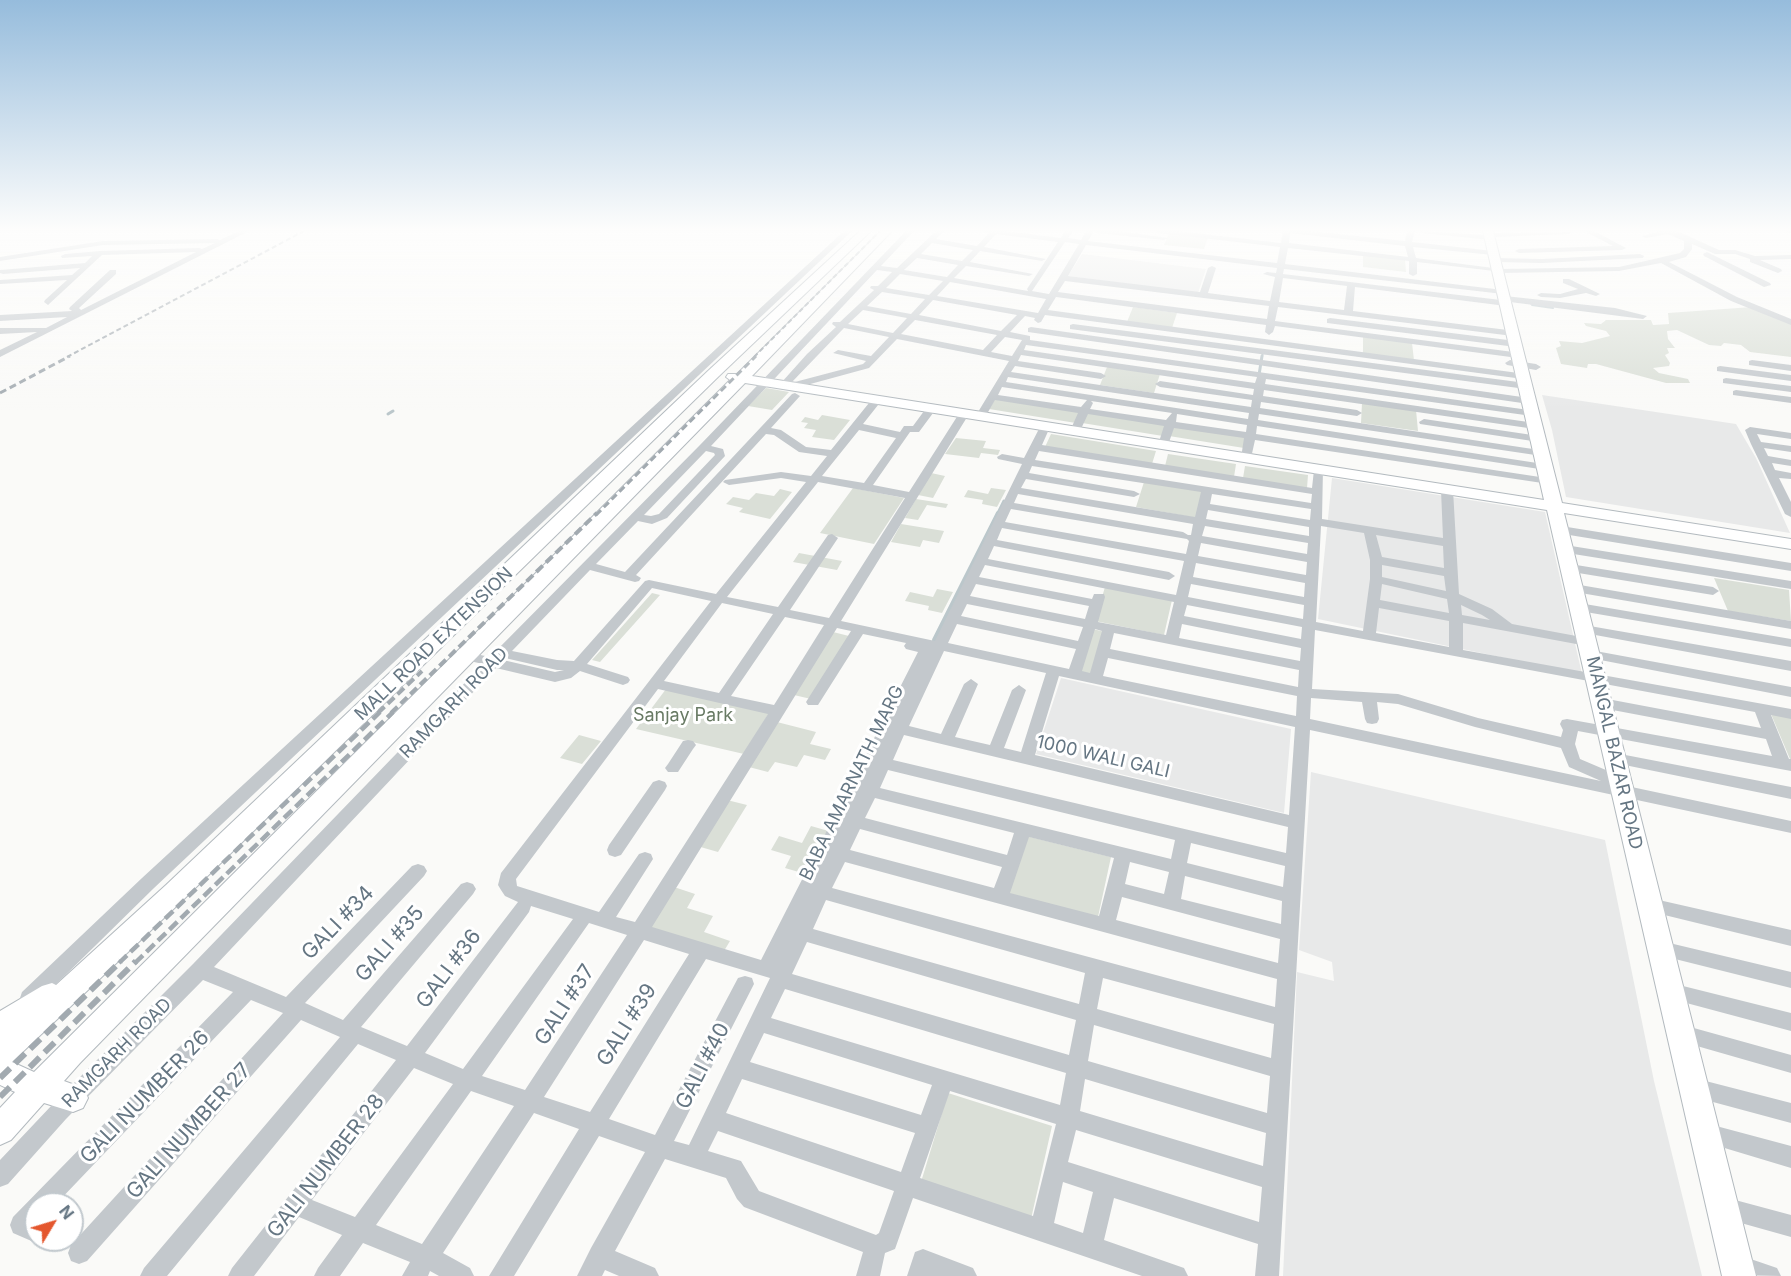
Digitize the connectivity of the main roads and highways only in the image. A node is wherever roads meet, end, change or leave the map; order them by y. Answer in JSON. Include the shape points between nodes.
{"nodes":[{"id":1,"x":802,"y":291,"type":"edge"},
{"id":2,"x":828,"y":291,"type":"edge"},
{"id":3,"x":1503,"y":291,"type":"edge"},
{"id":4,"x":706,"y":372,"type":"junction"},
{"id":5,"x":742,"y":378,"type":"junction"},
{"id":6,"x":1555,"y":507,"type":"junction"},
{"id":7,"x":1791,"y":544,"type":"edge"},
{"id":8,"x":85,"y":975,"type":"junction"},
{"id":9,"x":1,"y":1025,"type":"edge"},
{"id":10,"x":0,"y":1054,"type":"edge"},
{"id":11,"x":0,"y":1071,"type":"edge"},
{"id":12,"x":39,"y":1088,"type":"junction"},
{"id":13,"x":73,"y":1098,"type":"road end"},
{"id":14,"x":3,"y":1123,"type":"edge"},
{"id":15,"x":1738,"y":1271,"type":"edge"}],
"edges":[{"from":1,"to":4,"type":"main road","name":"MALL ROAD EXTENSION"},
{"from":2,"to":5,"type":"main road"},
{"from":3,"to":6,"type":"main road","name":"MANGAL BAZAR ROAD"},
{"from":4,"to":5,"type":"main road"},
{"from":4,"to":8,"type":"main road","name":"MALL ROAD EXTENSION","via":[[512,568]]},
{"from":5,"to":6,"type":"main road","via":[[790,389]]},
{"from":5,"to":12,"type":"main road"},
{"from":6,"to":7,"type":"main road"},
{"from":6,"to":15,"type":"main road","name":"MANGAL BAZAR ROAD"},
{"from":8,"to":9,"type":"main road"},
{"from":8,"to":10,"type":"main road","name":"MALL ROAD EXTENSION"},
{"from":11,"to":12,"type":"main road"},
{"from":12,"to":13,"type":"main road"},
{"from":12,"to":14,"type":"main road"}]}
